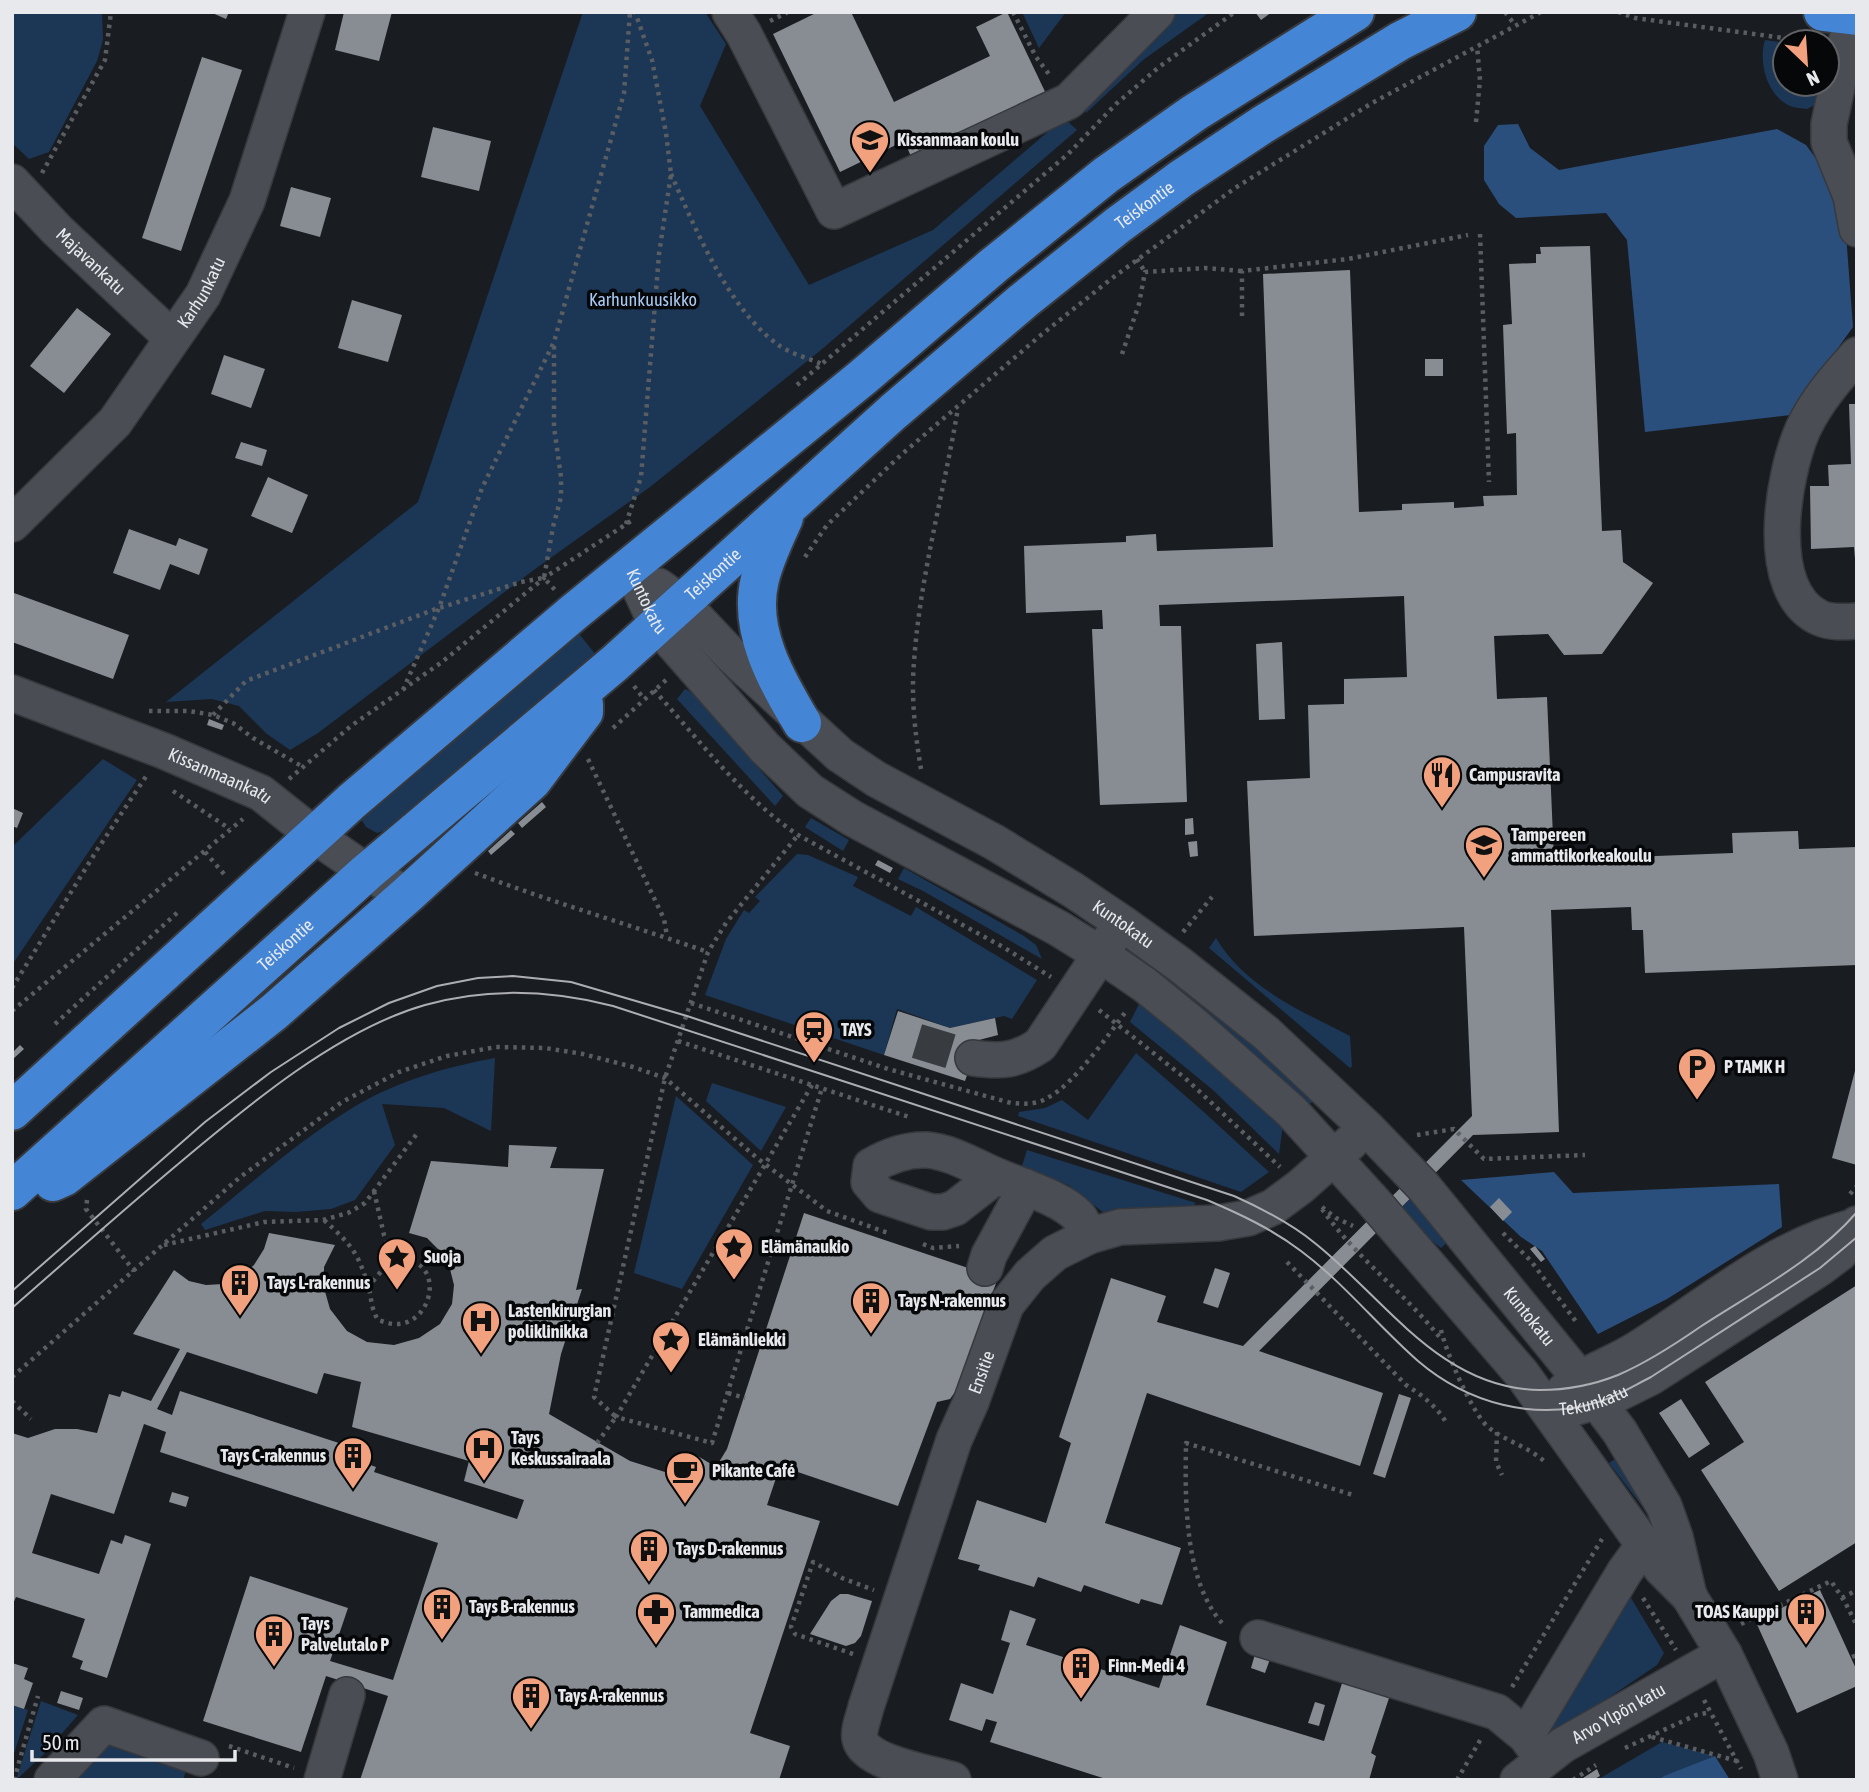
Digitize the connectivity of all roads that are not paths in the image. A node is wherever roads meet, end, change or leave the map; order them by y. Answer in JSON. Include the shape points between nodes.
{"nodes":[{"id":1,"x":307,"y":12,"type":"edge"},
{"id":2,"x":730,"y":12,"type":"edge"},
{"id":3,"x":1157,"y":12,"type":"edge"},
{"id":4,"x":1355,"y":12,"type":"edge"},
{"id":5,"x":1457,"y":12,"type":"edge"},
{"id":6,"x":1844,"y":15,"type":"edge"},
{"id":7,"x":20,"y":190,"type":"edge"},
{"id":8,"x":1857,"y":229,"type":"edge"},
{"id":9,"x":172,"y":338,"type":"junction"},
{"id":10,"x":1857,"y":355,"type":"edge"},
{"id":11,"x":790,"y":507,"type":"junction"},
{"id":12,"x":12,"y":524,"type":"edge"},
{"id":13,"x":630,"y":567,"type":"junction"},
{"id":14,"x":670,"y":614,"type":"junction"},
{"id":15,"x":1857,"y":621,"type":"edge"},
{"id":16,"x":585,"y":690,"type":"junction"},
{"id":17,"x":12,"y":693,"type":"edge"},
{"id":18,"x":802,"y":723,"type":"junction"},
{"id":19,"x":314,"y":835,"type":"junction"},
{"id":20,"x":367,"y":872,"type":"junction"},
{"id":21,"x":407,"y":895,"type":"junction"},
{"id":22,"x":1122,"y":923,"type":"junction"},
{"id":23,"x":1100,"y":954,"type":"junction"},
{"id":24,"x":973,"y":1058,"type":"tunnel mouth"},
{"id":25,"x":12,"y":1111,"type":"edge"},
{"id":26,"x":1367,"y":1128,"type":"junction"},
{"id":27,"x":1334,"y":1157,"type":"junction"},
{"id":28,"x":12,"y":1191,"type":"edge"},
{"id":29,"x":12,"y":1200,"type":"edge"},
{"id":30,"x":1856,"y":1225,"type":"edge"},
{"id":31,"x":1089,"y":1236,"type":"junction"},
{"id":32,"x":985,"y":1268,"type":"dead end"},
{"id":33,"x":1589,"y":1390,"type":"junction"},
{"id":34,"x":1549,"y":1410,"type":"junction"},
{"id":35,"x":1644,"y":1545,"type":"junction"},
{"id":36,"x":1689,"y":1596,"type":"junction"},
{"id":37,"x":1258,"y":1637,"type":"dead end"},
{"id":38,"x":1732,"y":1639,"type":"junction"},
{"id":39,"x":347,"y":1695,"type":"dead end"},
{"id":40,"x":201,"y":1758,"type":"dead end"},
{"id":41,"x":1529,"y":1759,"type":"edge"},
{"id":42,"x":322,"y":1779,"type":"edge"},
{"id":43,"x":52,"y":1780,"type":"edge"},
{"id":44,"x":953,"y":1780,"type":"edge"},
{"id":45,"x":1780,"y":1780,"type":"edge"}],
"edges":[{"from":1,"to":9,"type":"street","name":"Karhunkatu","via":[[247,201],[203,295]]},
{"from":2,"to":3,"type":"street","via":[[834,211],[1069,101]]},
{"from":4,"to":13,"type":"highway","via":[[1194,113],[1106,175]]},
{"from":5,"to":11,"type":"highway","name":"Teiskontie","via":[[1262,125],[1118,225],[923,386]]},
{"from":6,"to":8,"type":"street","via":[[1829,142],[1851,195]]},
{"from":7,"to":9,"type":"street","name":"Majavankatu"},
{"from":9,"to":12,"type":"street","name":"Karhunkatu","via":[[115,422]]},
{"from":10,"to":15,"type":"street","via":[[1817,402],[1802,431],[1784,493],[1783,539],[1787,578],[1809,611],[1829,621]]},
{"from":11,"to":14,"type":"highway","name":"Teiskontie"},
{"from":11,"to":18,"type":"highway","via":[[759,581],[758,613],[769,661]]},
{"from":13,"to":14,"type":"street","name":"Kuntokatu"},
{"from":13,"to":19,"type":"highway"},
{"from":14,"to":16,"type":"highway","name":"Teiskontie"},
{"from":14,"to":18,"type":"street","name":"Kuntokatu","via":[[730,654]]},
{"from":14,"to":23,"type":"street","name":"Kuntokatu","via":[[687,662],[810,791]]},
{"from":16,"to":20,"type":"highway","name":"Teiskontie"},
{"from":16,"to":21,"type":"highway","via":[[584,712],[532,781]]},
{"from":17,"to":19,"type":"street","name":"Kissanmaankatu","via":[[261,793]]},
{"from":18,"to":22,"type":"street","name":"Kuntokatu","via":[[876,779],[994,842]]},
{"from":19,"to":20,"type":"street","name":"Kissanmaankatu"},
{"from":19,"to":25,"type":"highway"},
{"from":20,"to":21,"type":"street","name":"Kissanmaankatu"},
{"from":20,"to":28,"type":"highway","name":"Teiskontie"},
{"from":21,"to":29,"type":"highway","via":[[274,1012],[64,1177]]},
{"from":22,"to":23,"type":"street"},
{"from":22,"to":26,"type":"street","name":"Kuntokatu","via":[[1266,1033]]},
{"from":23,"to":24,"type":"street","via":[[1040,1045],[1024,1056],[997,1062]]},
{"from":23,"to":27,"type":"street","name":"Kuntokatu","via":[[1145,985],[1249,1073]]},
{"from":26,"to":27,"type":"street","name":"Ensitie"},
{"from":26,"to":33,"type":"street","name":"Kuntokatu","via":[[1423,1186]]},
{"from":27,"to":31,"type":"street","name":"Ensitie","via":[[1310,1196],[1248,1218],[1119,1227]]},
{"from":27,"to":34,"type":"street","name":"Kuntokatu"},
{"from":30,"to":33,"type":"street","name":"Tekunkatu","via":[[1840,1253],[1820,1268],[1651,1377]]},
{"from":31,"to":32,"type":"street","via":[[1079,1217],[1011,1181]]},
{"from":31,"to":44,"type":"street","name":"Ensitie","via":[[1055,1253],[1006,1305],[954,1440],[866,1707],[859,1737],[865,1751]]},
{"from":33,"to":34,"type":"street","name":"Tekunkatu","via":[[1572,1408]]},
{"from":33,"to":36,"type":"street","name":"Kuntokatu","via":[[1664,1506]]},
{"from":34,"to":35,"type":"street","name":"Kuntokatu"},
{"from":35,"to":36,"type":"street","name":"Kuntokatu"},
{"from":35,"to":41,"type":"street","via":[[1625,1572]]},
{"from":36,"to":38,"type":"street","name":"Kuntokatu"},
{"from":37,"to":41,"type":"street","via":[[1497,1712]]},
{"from":38,"to":41,"type":"street","name":"Arvo Ylpön katu","via":[[1563,1745]]},
{"from":38,"to":45,"type":"street","name":"Kuntokatu"},
{"from":39,"to":42,"type":"street"},
{"from":40,"to":43,"type":"street","via":[[104,1724]]}]}
